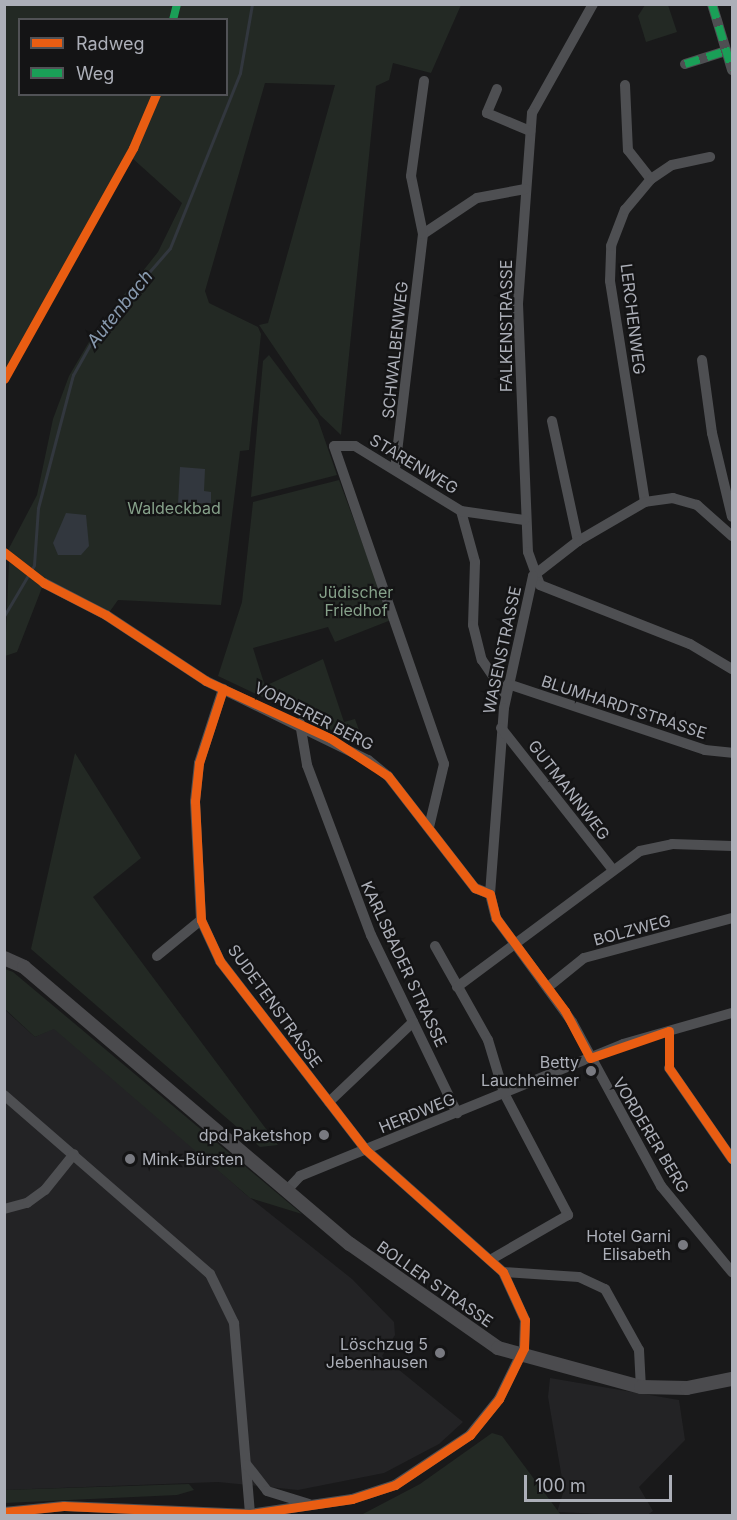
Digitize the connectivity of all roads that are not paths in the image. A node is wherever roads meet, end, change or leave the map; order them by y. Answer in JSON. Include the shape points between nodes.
{"nodes":[{"id":1,"x":593,"y":4,"type":"edge"},
{"id":2,"x":712,"y":4,"type":"edge"},
{"id":3,"x":726,"y":51,"type":"junction"},
{"id":4,"x":685,"y":64,"type":"dead end"},
{"id":5,"x":732,"y":67,"type":"edge"},
{"id":6,"x":424,"y":81,"type":"dead end"},
{"id":7,"x":625,"y":85,"type":"dead end"},
{"id":8,"x":497,"y":89,"type":"dead end"},
{"id":9,"x":530,"y":131,"type":"junction"},
{"id":10,"x":710,"y":157,"type":"dead end"},
{"id":11,"x":651,"y":179,"type":"junction"},
{"id":12,"x":525,"y":189,"type":"junction"},
{"id":13,"x":423,"y":234,"type":"junction"},
{"id":14,"x":702,"y":360,"type":"dead end"},
{"id":15,"x":552,"y":421,"type":"dead end"},
{"id":16,"x":395,"y":469,"type":"junction"},
{"id":17,"x":645,"y":502,"type":"junction"},
{"id":18,"x":461,"y":511,"type":"junction"},
{"id":19,"x":732,"y":517,"type":"edge"},
{"id":20,"x":524,"y":520,"type":"junction"},
{"id":21,"x":732,"y":532,"type":"edge"},
{"id":22,"x":578,"y":541,"type":"junction"},
{"id":23,"x":533,"y":576,"type":"junction"},
{"id":24,"x":44,"y":584,"type":"dead end"},
{"id":25,"x":732,"y":669,"type":"edge"},
{"id":26,"x":508,"y":684,"type":"junction"},
{"id":27,"x":223,"y":689,"type":"junction"},
{"id":28,"x":506,"y":695,"type":"junction"},
{"id":29,"x":300,"y":723,"type":"junction"},
{"id":30,"x":501,"y":728,"type":"junction"},
{"id":31,"x":732,"y":753,"type":"edge"},
{"id":32,"x":429,"y":827,"type":"junction"},
{"id":33,"x":732,"y":846,"type":"edge"},
{"id":34,"x":614,"y":870,"type":"junction"},
{"id":35,"x":490,"y":894,"type":"junction"},
{"id":36,"x":732,"y":918,"type":"edge"},
{"id":37,"x":201,"y":920,"type":"junction"},
{"id":38,"x":514,"y":942,"type":"junction"},
{"id":39,"x":435,"y":946,"type":"dead end"},
{"id":40,"x":157,"y":956,"type":"dead end"},
{"id":41,"x":4,"y":958,"type":"edge"},
{"id":42,"x":458,"y":987,"type":"junction"},
{"id":43,"x":548,"y":987,"type":"junction"},
{"id":44,"x":732,"y":1013,"type":"edge"},
{"id":45,"x":413,"y":1022,"type":"junction"},
{"id":46,"x":591,"y":1058,"type":"junction"},
{"id":47,"x":669,"y":1068,"type":"dead end"},
{"id":48,"x":504,"y":1093,"type":"junction"},
{"id":49,"x":4,"y":1095,"type":"edge"},
{"id":50,"x":329,"y":1102,"type":"junction"},
{"id":51,"x":457,"y":1113,"type":"junction"},
{"id":52,"x":366,"y":1150,"type":"junction"},
{"id":53,"x":74,"y":1154,"type":"junction"},
{"id":54,"x":732,"y":1159,"type":"edge"},
{"id":55,"x":288,"y":1189,"type":"junction"},
{"id":56,"x":4,"y":1209,"type":"edge"},
{"id":57,"x":490,"y":1260,"type":"junction"},
{"id":58,"x":504,"y":1272,"type":"junction"},
{"id":59,"x":732,"y":1272,"type":"edge"},
{"id":60,"x":521,"y":1358,"type":"junction"},
{"id":61,"x":732,"y":1379,"type":"edge"},
{"id":62,"x":641,"y":1387,"type":"junction"},
{"id":63,"x":248,"y":1465,"type":"junction"},
{"id":64,"x":321,"y":1506,"type":"junction"},
{"id":65,"x":4,"y":1512,"type":"edge"},
{"id":66,"x":250,"y":1514,"type":"edge"}],
"edges":[{"from":1,"to":9,"type":"street","name":"FALKENSTRASSE","via":[[537,97]]},
{"from":2,"to":3,"type":"street"},
{"from":3,"to":4,"type":"street"},
{"from":3,"to":5,"type":"street"},
{"from":6,"to":13,"type":"street","name":"SCHWALBENWEG","via":[[411,176]]},
{"from":7,"to":11,"type":"street","via":[[628,150]]},
{"from":8,"to":9,"type":"street","via":[[487,113]]},
{"from":9,"to":12,"type":"street","name":"FALKENSTRASSE"},
{"from":10,"to":11,"type":"street","name":"LERCHENWEG","via":[[672,165]]},
{"from":11,"to":17,"type":"street","name":"LERCHENWEG","via":[[625,210],[610,252],[610,281]]},
{"from":12,"to":13,"type":"street","via":[[477,198]]},
{"from":12,"to":20,"type":"street","name":"FALKENSTRASSE","via":[[518,304]]},
{"from":13,"to":16,"type":"street","name":"SCHWALBENWEG"},
{"from":14,"to":19,"type":"street","via":[[712,433]]},
{"from":15,"to":22,"type":"street"},
{"from":16,"to":18,"type":"street","name":"STARENWEG"},
{"from":16,"to":32,"type":"street","name":"STARENWEG","via":[[355,446],[334,446],[444,764]]},
{"from":17,"to":21,"type":"street","name":"WASENSTRASSE","via":[[673,498],[697,505]]},
{"from":17,"to":22,"type":"street","name":"WASENSTRASSE"},
{"from":18,"to":20,"type":"street"},
{"from":18,"to":28,"type":"street","name":"STARENWEG","via":[[475,562],[473,625],[483,660]]},
{"from":20,"to":23,"type":"street","name":"FALKENSTRASSE"},
{"from":22,"to":23,"type":"street","name":"WASENSTRASSE"},
{"from":23,"to":25,"type":"street","via":[[540,585],[690,644]]},
{"from":23,"to":26,"type":"street","name":"WASENSTRASSE"},
{"from":24,"to":27,"type":"street","name":"VORDERER BERG"},
{"from":26,"to":28,"type":"street","name":"WASENSTRASSE"},
{"from":26,"to":31,"type":"street","name":"BLUMHARDTSTRASSE","via":[[705,750]]},
{"from":27,"to":29,"type":"street","name":"VORDERER BERG"},
{"from":27,"to":37,"type":"street","name":"SUDETENSTRASSE","via":[[199,760],[195,801]]},
{"from":28,"to":30,"type":"street","name":"WASENSTRASSE"},
{"from":29,"to":32,"type":"street","name":"VORDERER BERG","via":[[382,771]]},
{"from":29,"to":45,"type":"street","name":"KARLSBADER STRASSE","via":[[301,743],[338,853]]},
{"from":30,"to":34,"type":"street","name":"GUTMANNWEG"},
{"from":30,"to":35,"type":"street","name":"WASENSTRASSE"},
{"from":32,"to":35,"type":"street","name":"VORDERER BERG","via":[[475,888]]},
{"from":33,"to":34,"type":"street","via":[[654,845]]},
{"from":34,"to":38,"type":"street"},
{"from":35,"to":38,"type":"street","name":"VORDERER BERG","via":[[496,918]]},
{"from":36,"to":43,"type":"street","name":"BOLZWEG","via":[[584,958]]},
{"from":37,"to":40,"type":"street"},
{"from":37,"to":50,"type":"street","name":"SUDETENSTRASSE","via":[[220,961]]},
{"from":38,"to":42,"type":"street"},
{"from":38,"to":43,"type":"street","name":"VORDERER BERG"},
{"from":39,"to":42,"type":"street"},
{"from":41,"to":55,"type":"main road","name":"BOLLER STRASSE","via":[[24,967]]},
{"from":42,"to":48,"type":"street","via":[[488,1040]]},
{"from":43,"to":46,"type":"street","name":"VORDERER BERG"},
{"from":44,"to":46,"type":"street","name":"HERDWEG"},
{"from":45,"to":50,"type":"street"},
{"from":45,"to":51,"type":"street","name":"KARLSBADER STRASSE"},
{"from":46,"to":48,"type":"street","name":"HERDWEG"},
{"from":46,"to":59,"type":"street","name":"VORDERER BERG","via":[[661,1186]]},
{"from":47,"to":54,"type":"street"},
{"from":48,"to":51,"type":"street","name":"HERDWEG"},
{"from":48,"to":57,"type":"street","via":[[568,1215]]},
{"from":49,"to":53,"type":"street"},
{"from":50,"to":52,"type":"street","name":"SUDETENSTRASSE"},
{"from":51,"to":52,"type":"street","name":"HERDWEG"},
{"from":52,"to":55,"type":"street","name":"HERDWEG","via":[[300,1176]]},
{"from":52,"to":57,"type":"street","name":"SUDETENSTRASSE"},
{"from":53,"to":56,"type":"street","via":[[45,1190],[27,1203]]},
{"from":53,"to":63,"type":"street","via":[[210,1274],[234,1323]]},
{"from":55,"to":60,"type":"main road","name":"BOLLER STRASSE","via":[[432,1305]]},
{"from":57,"to":58,"type":"street","name":"SUDETENSTRASSE"},
{"from":58,"to":60,"type":"street","via":[[525,1320]]},
{"from":58,"to":62,"type":"street","via":[[579,1277],[605,1289],[639,1350]]},
{"from":60,"to":62,"type":"main road","name":"BOLLER STRASSE"},
{"from":60,"to":64,"type":"street","via":[[499,1399],[448,1453],[395,1485]]},
{"from":61,"to":62,"type":"main road","name":"BOLLER STRASSE","via":[[687,1388]]},
{"from":63,"to":64,"type":"street","via":[[267,1491]]},
{"from":63,"to":66,"type":"street"},
{"from":64,"to":66,"type":"street"},
{"from":65,"to":66,"type":"street","via":[[63,1506]]}]}
